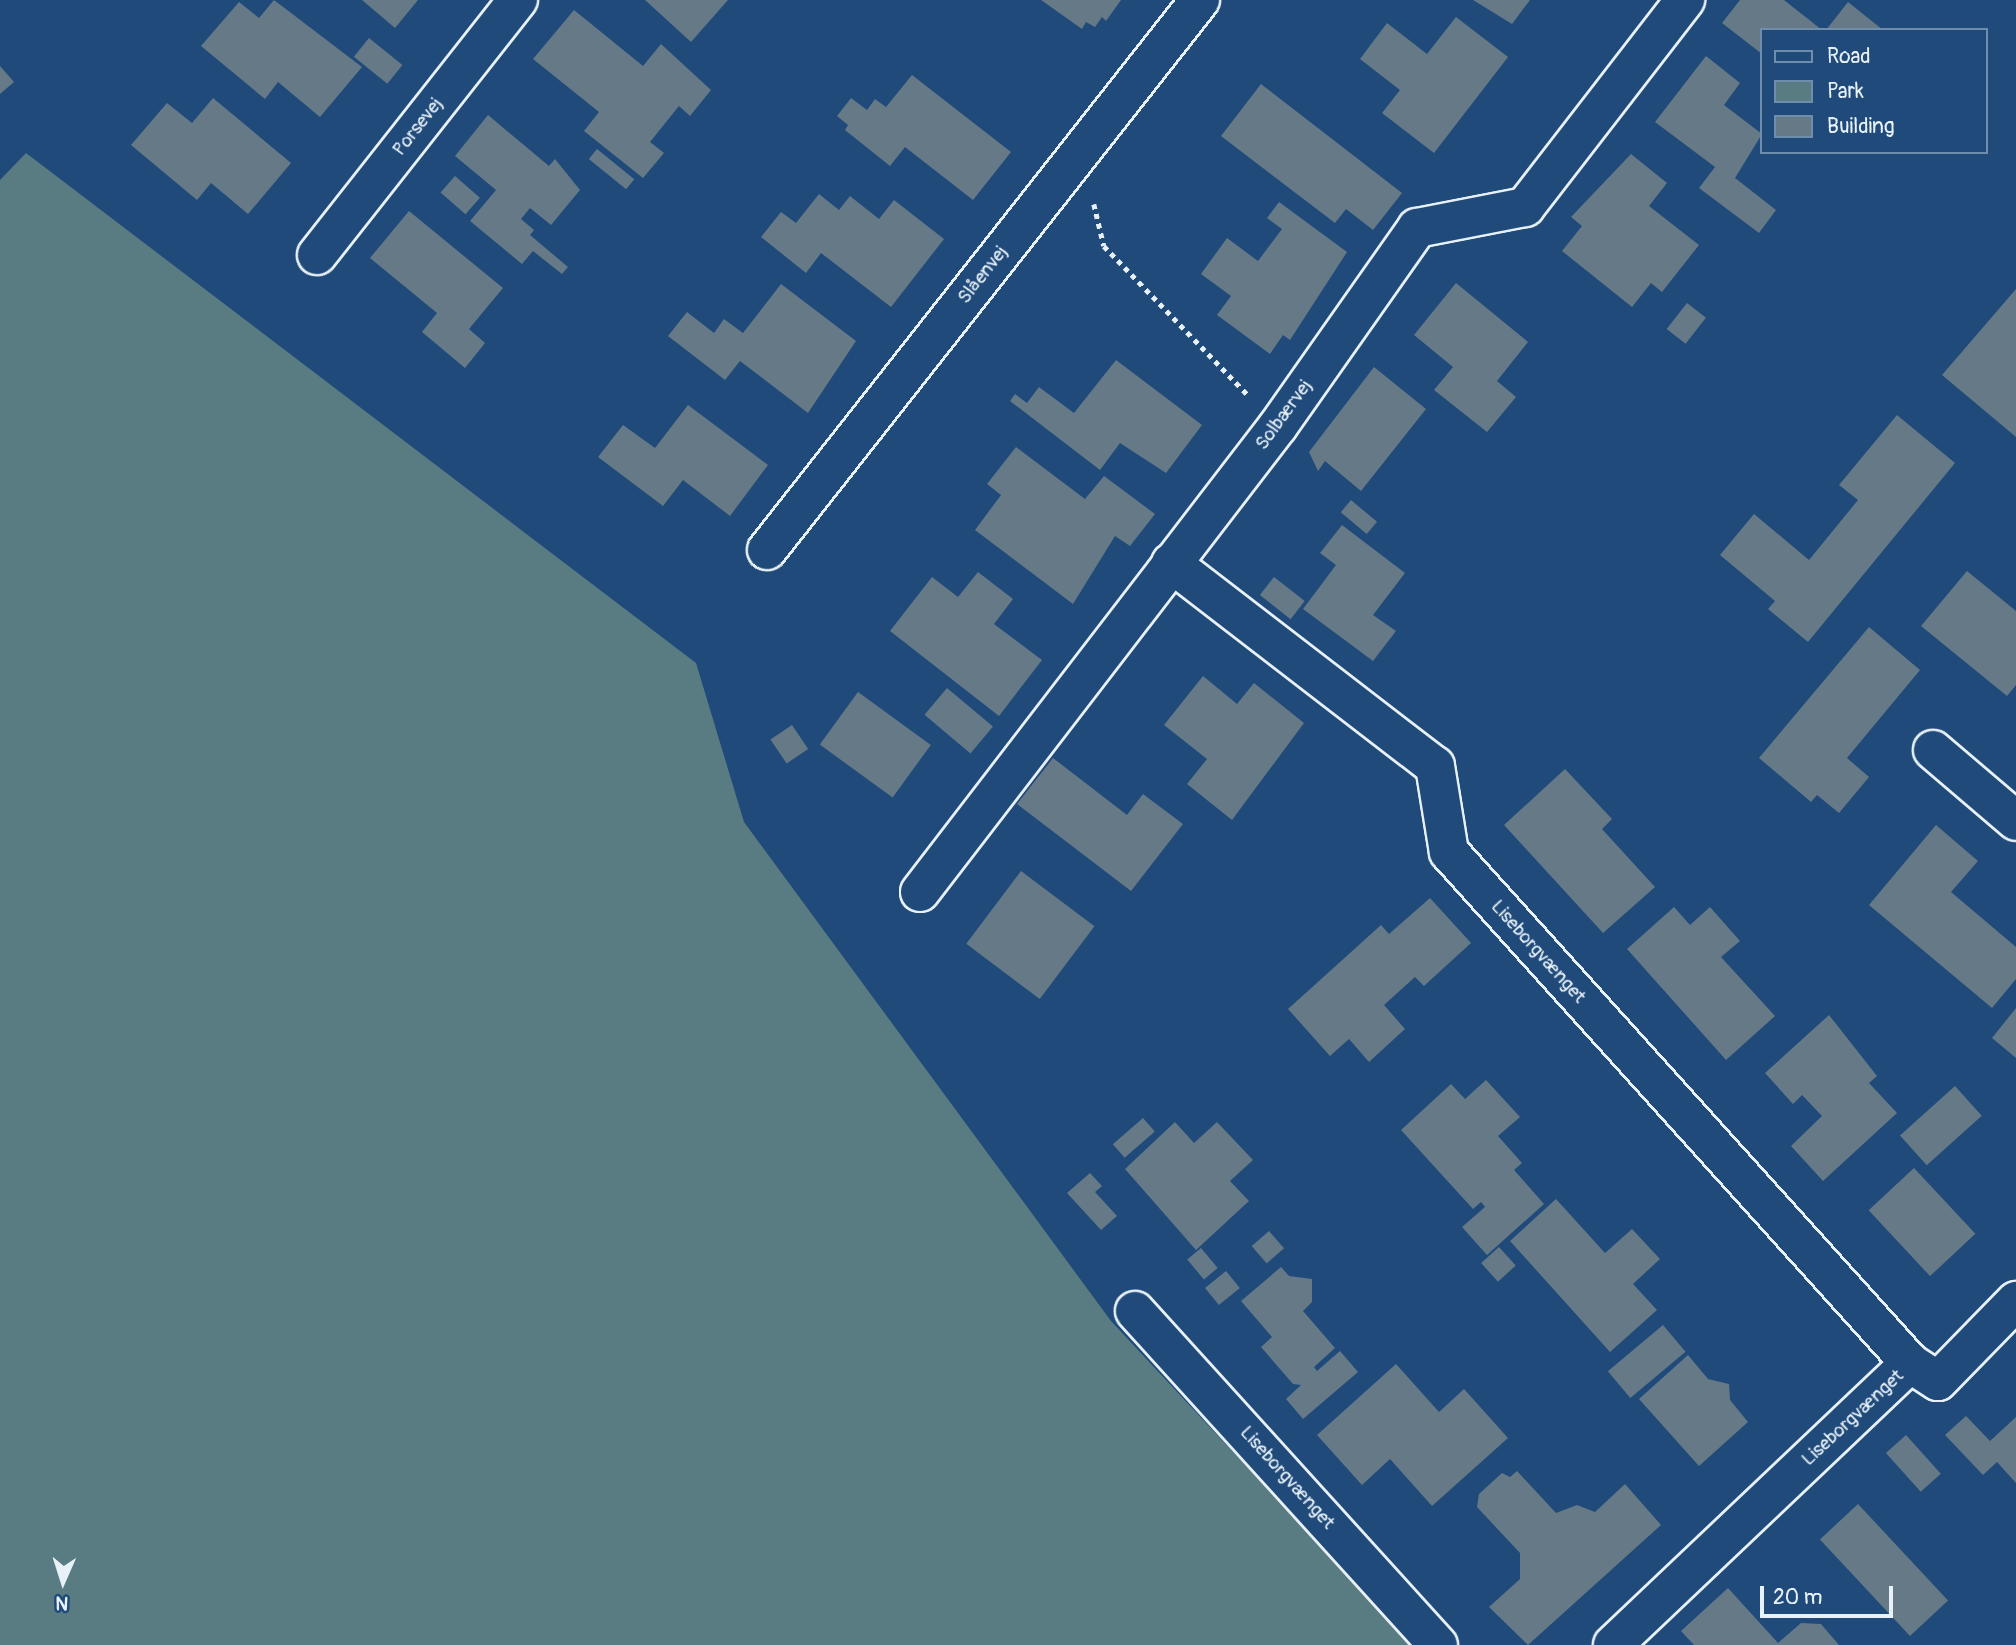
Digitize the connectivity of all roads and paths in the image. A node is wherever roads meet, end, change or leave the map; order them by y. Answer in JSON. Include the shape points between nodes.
{"nodes":[{"id":1,"x":518,"y":0,"type":"edge"},
{"id":2,"x":1200,"y":0,"type":"edge"},
{"id":3,"x":1685,"y":0,"type":"edge"},
{"id":4,"x":1080,"y":152,"type":"junction"},
{"id":5,"x":317,"y":255,"type":"dead end"},
{"id":6,"x":1278,"y":426,"type":"junction"},
{"id":7,"x":767,"y":550,"type":"dead end"},
{"id":8,"x":1171,"y":563,"type":"junction"},
{"id":9,"x":1933,"y":750,"type":"dead end"},
{"id":10,"x":2016,"y":821,"type":"edge"},
{"id":11,"x":920,"y":892,"type":"dead end"},
{"id":12,"x":2016,"y":1301,"type":"edge"},
{"id":13,"x":1135,"y":1311,"type":"dead end"},
{"id":14,"x":1910,"y":1363,"type":"junction"},
{"id":15,"x":1438,"y":1645,"type":"edge"},
{"id":16,"x":1613,"y":1645,"type":"edge"}],
"edges":[{"from":1,"to":5,"type":"street","name":"Porsevej"},
{"from":2,"to":4,"type":"street","name":"Slåenvej"},
{"from":3,"to":6,"type":"street","name":"Solbærvej","via":[[1525,206],[1417,228]]},
{"from":4,"to":6,"type":"path","via":[[1104,246]]},
{"from":4,"to":7,"type":"street","name":"Slåenvej"},
{"from":6,"to":8,"type":"street","name":"Solbærvej"},
{"from":8,"to":11,"type":"street","name":"Solbærvej"},
{"from":8,"to":14,"type":"street","name":"Liseborgvænget","via":[[1435,766],[1449,852]]},
{"from":9,"to":10,"type":"street"},
{"from":12,"to":14,"type":"street","name":"Liseborgvænget","via":[[1938,1381]]},
{"from":13,"to":15,"type":"street","name":"Liseborgvænget"},
{"from":14,"to":16,"type":"street","name":"Liseborgvænget"}]}
